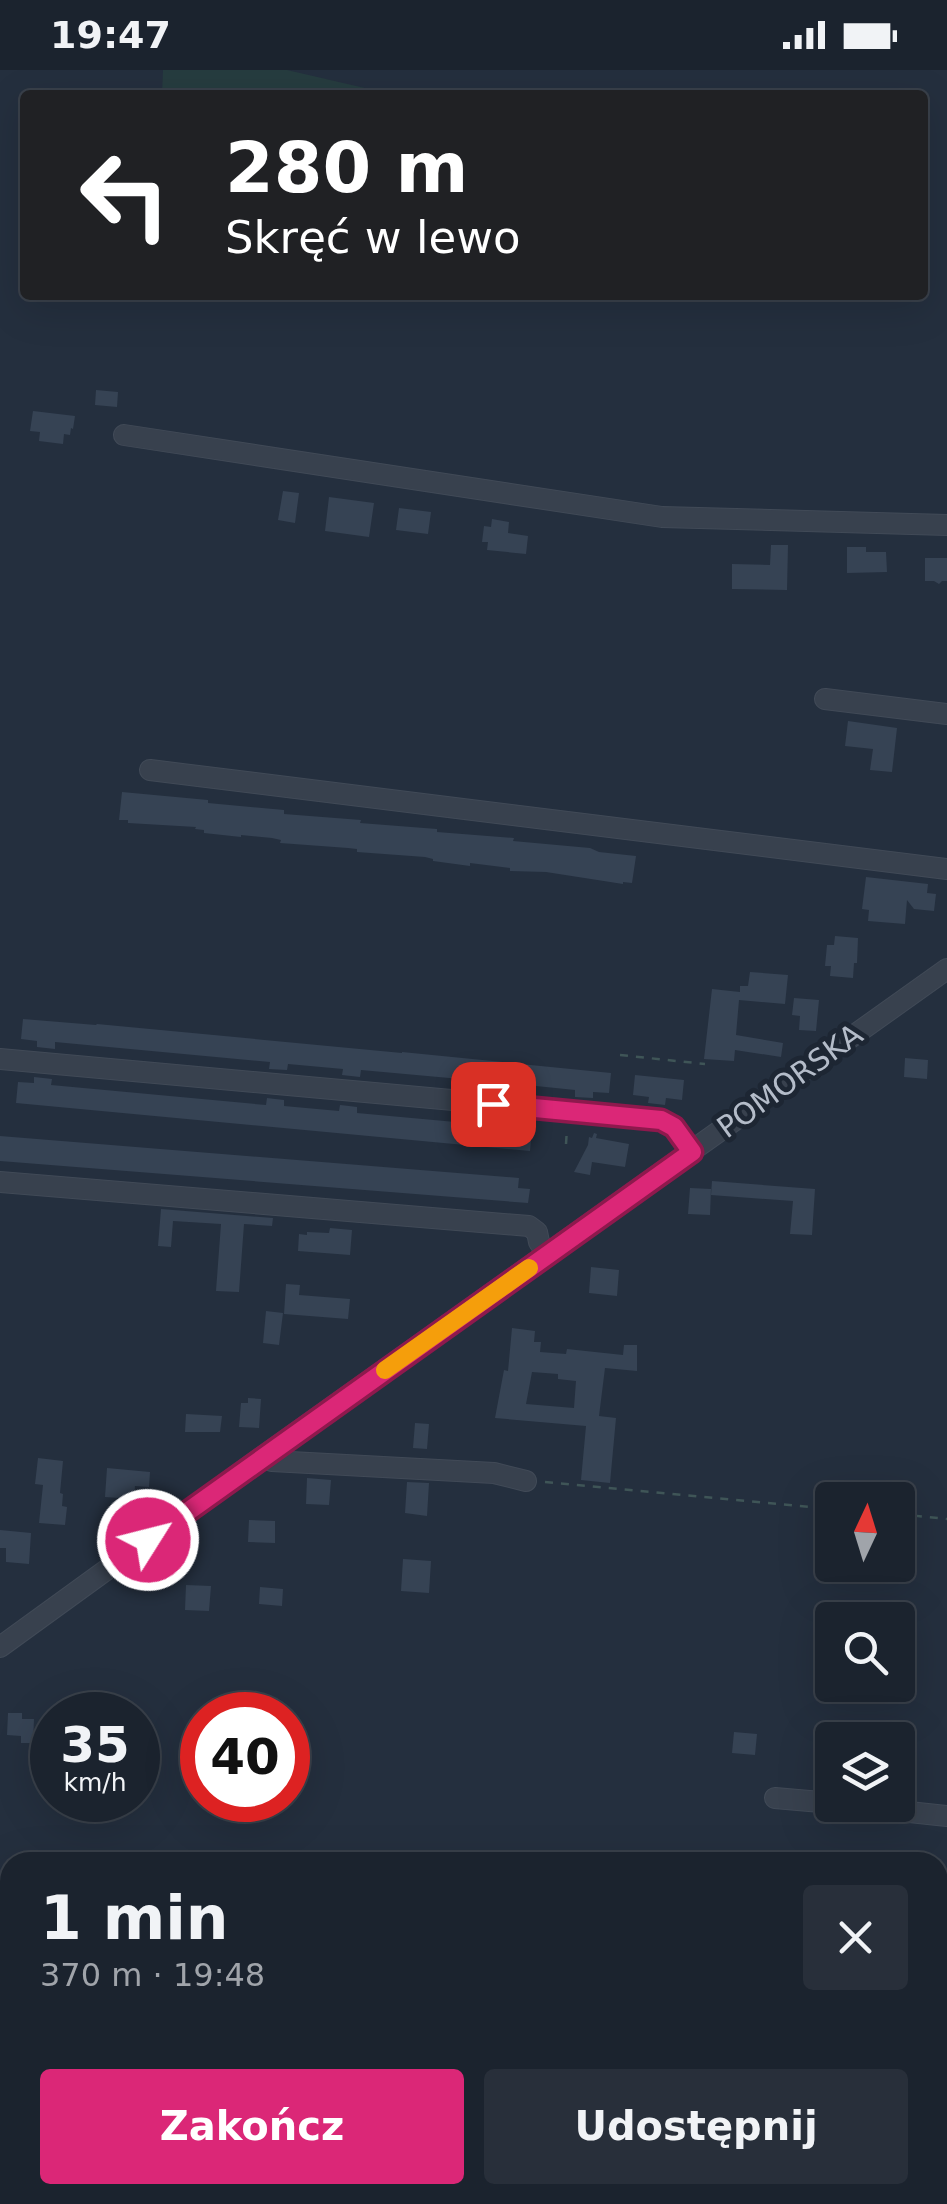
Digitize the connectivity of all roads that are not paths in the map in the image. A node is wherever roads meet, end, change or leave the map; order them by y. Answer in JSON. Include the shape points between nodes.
{"nodes":[{"id":1,"x":124,"y":435,"type":"dead end"},
{"id":2,"x":947,"y":525,"type":"edge"},
{"id":3,"x":826,"y":700,"type":"dead end"},
{"id":4,"x":947,"y":714,"type":"edge"},
{"id":5,"x":150,"y":770,"type":"dead end"},
{"id":6,"x":947,"y":869,"type":"edge"},
{"id":7,"x":947,"y":969,"type":"edge"},
{"id":8,"x":0,"y":1059,"type":"edge"},
{"id":9,"x":692,"y":1152,"type":"junction"},
{"id":10,"x":0,"y":1182,"type":"edge"},
{"id":11,"x":548,"y":1255,"type":"junction"},
{"id":12,"x":262,"y":1458,"type":"junction"},
{"id":13,"x":526,"y":1481,"type":"road end"},
{"id":14,"x":0,"y":1648,"type":"edge"},
{"id":15,"x":775,"y":1798,"type":"dead end"},
{"id":16,"x":815,"y":1801,"type":"edge"},
{"id":17,"x":915,"y":1813,"type":"edge"},
{"id":18,"x":947,"y":1816,"type":"edge"}],
"edges":[{"from":1,"to":2,"type":"street","via":[[662,517]]},
{"from":3,"to":4,"type":"street"},
{"from":5,"to":6,"type":"street"},
{"from":7,"to":9,"type":"street","name":"POMORSKA"},
{"from":8,"to":9,"type":"street","via":[[661,1120]]},
{"from":9,"to":11,"type":"street","name":"POMORSKA"},
{"from":10,"to":11,"type":"street","via":[[529,1226]]},
{"from":11,"to":12,"type":"street","name":"POMORSKA"},
{"from":12,"to":13,"type":"street","via":[[494,1472]]},
{"from":12,"to":14,"type":"street","name":"POMORSKA"},
{"from":15,"to":16,"type":"street"},
{"from":17,"to":18,"type":"street"}]}
